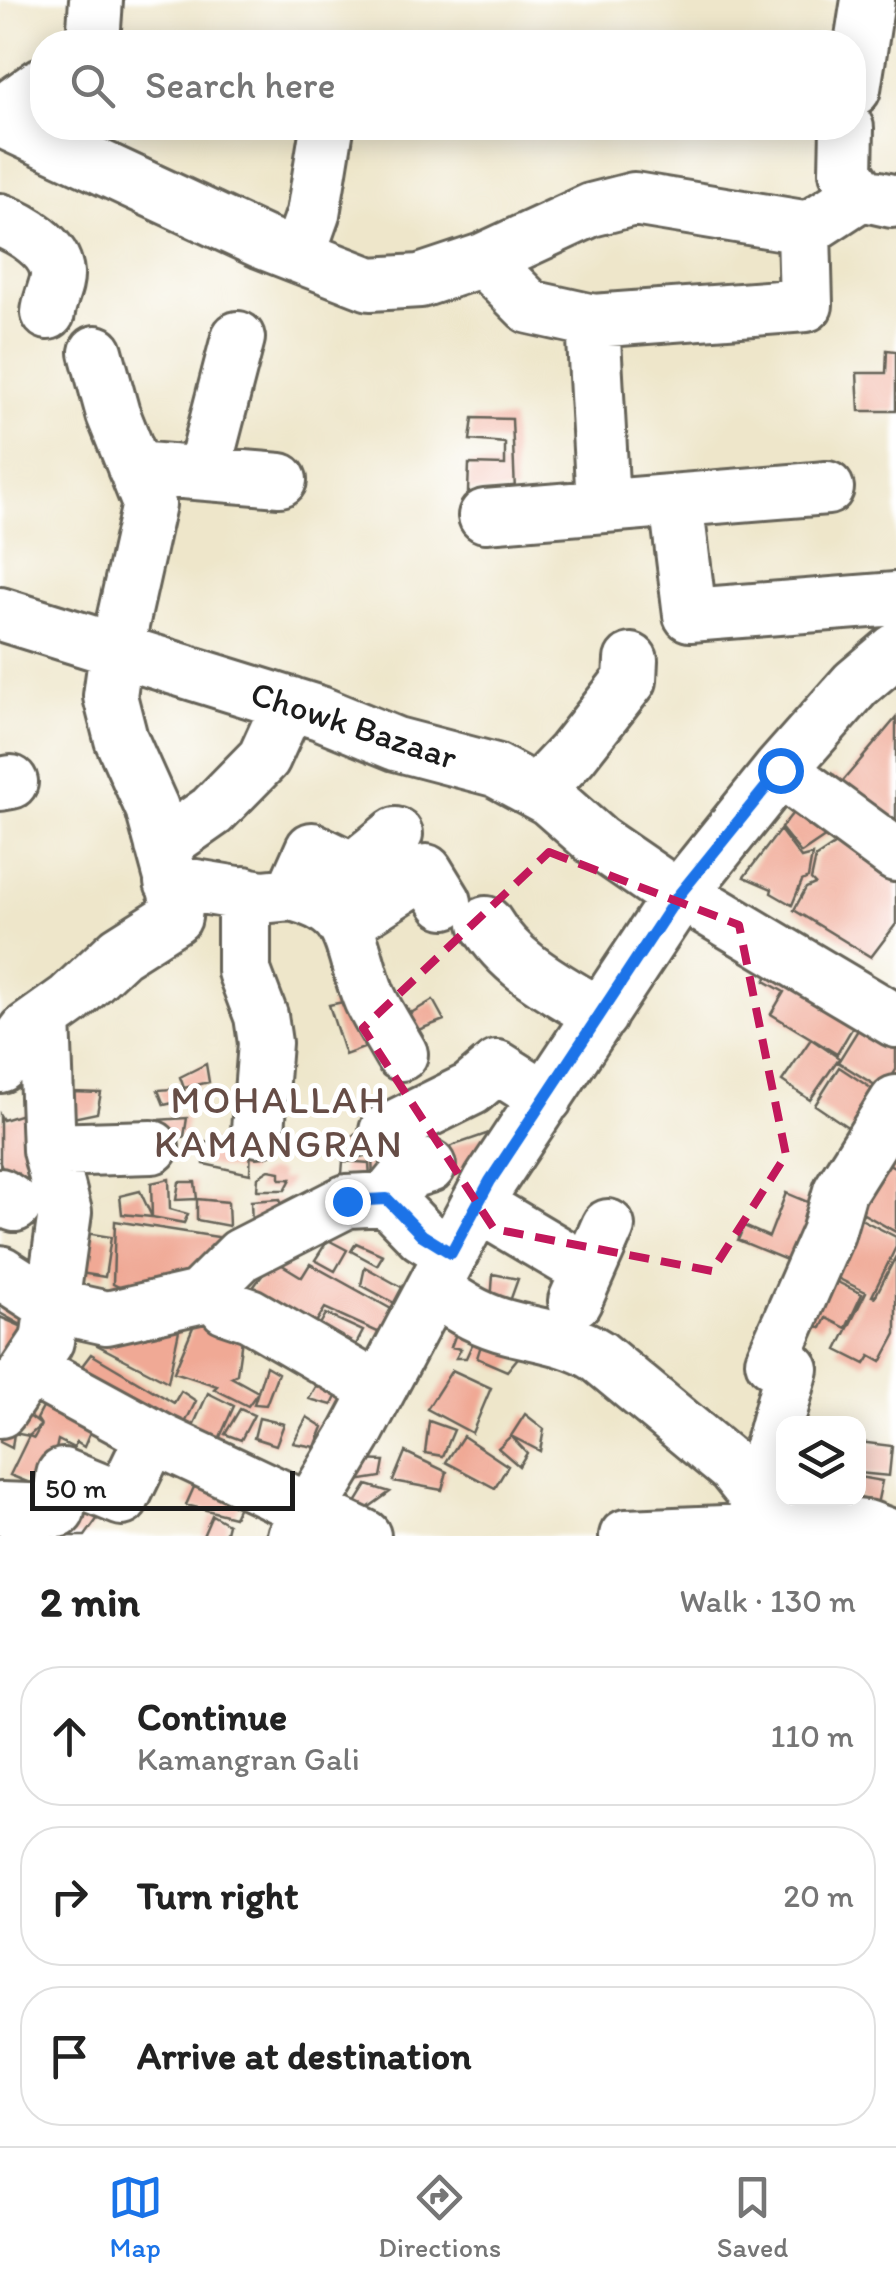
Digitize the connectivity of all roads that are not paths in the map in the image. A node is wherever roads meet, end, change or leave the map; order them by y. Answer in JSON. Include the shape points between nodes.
{"nodes":[{"id":1,"x":96,"y":0,"type":"edge"},
{"id":2,"x":868,"y":0,"type":"edge"},
{"id":3,"x":95,"y":30,"type":"edge"},
{"id":4,"x":863,"y":30,"type":"edge"},
{"id":5,"x":30,"y":93,"type":"edge"},
{"id":6,"x":0,"y":117,"type":"edge"},
{"id":7,"x":30,"y":131,"type":"edge"},
{"id":8,"x":49,"y":140,"type":"edge"},
{"id":9,"x":326,"y":140,"type":"edge"},
{"id":10,"x":847,"y":140,"type":"edge"},
{"id":11,"x":878,"y":198,"type":"edge"},
{"id":12,"x":0,"y":220,"type":"edge"},
{"id":13,"x":809,"y":228,"type":"junction"},
{"id":14,"x":298,"y":256,"type":"junction"},
{"id":15,"x":483,"y":260,"type":"junction"},
{"id":16,"x":48,"y":313,"type":"dead end"},
{"id":17,"x":593,"y":321,"type":"junction"},
{"id":18,"x":238,"y":338,"type":"dead end"},
{"id":19,"x":96,"y":352,"type":"dead end"},
{"id":20,"x":134,"y":468,"type":"junction"},
{"id":21,"x":203,"y":473,"type":"junction"},
{"id":22,"x":280,"y":480,"type":"dead end"},
{"id":23,"x":827,"y":488,"type":"dead end"},
{"id":24,"x":676,"y":501,"type":"junction"},
{"id":25,"x":603,"y":504,"type":"junction"},
{"id":26,"x":484,"y":516,"type":"dead end"},
{"id":27,"x":896,"y":599,"type":"edge"},
{"id":28,"x":0,"y":614,"type":"edge"},
{"id":29,"x":896,"y":650,"type":"edge"},
{"id":30,"x":116,"y":652,"type":"junction"},
{"id":31,"x":631,"y":660,"type":"dead end"},
{"id":32,"x":288,"y":703,"type":"junction"},
{"id":33,"x":780,"y":770,"type":"junction"},
{"id":34,"x":536,"y":792,"type":"junction"},
{"id":35,"x":396,"y":834,"type":"dead end"},
{"id":36,"x":896,"y":855,"type":"edge"},
{"id":37,"x":167,"y":864,"type":"junction"},
{"id":38,"x":268,"y":894,"type":"junction"},
{"id":39,"x":680,"y":894,"type":"junction"},
{"id":40,"x":345,"y":923,"type":"junction"},
{"id":41,"x":601,"y":1015,"type":"junction"},
{"id":42,"x":44,"y":1018,"type":"junction"},
{"id":43,"x":896,"y":1021,"type":"edge"},
{"id":44,"x":402,"y":1054,"type":"dead end"},
{"id":45,"x":0,"y":1066,"type":"edge"},
{"id":46,"x":546,"y":1098,"type":"junction"},
{"id":47,"x":896,"y":1102,"type":"edge"},
{"id":48,"x":258,"y":1130,"type":"dead end"},
{"id":49,"x":386,"y":1131,"type":"dead end"},
{"id":50,"x":152,"y":1147,"type":"dead end"},
{"id":51,"x":49,"y":1150,"type":"junction"},
{"id":52,"x":429,"y":1166,"type":"dead end"},
{"id":53,"x":387,"y":1199,"type":"junction"},
{"id":54,"x":477,"y":1205,"type":"junction"},
{"id":55,"x":442,"y":1270,"type":"junction"},
{"id":56,"x":0,"y":1272,"type":"edge"},
{"id":57,"x":53,"y":1306,"type":"junction"},
{"id":58,"x":226,"y":1307,"type":"dead end"},
{"id":59,"x":558,"y":1340,"type":"junction"},
{"id":60,"x":30,"y":1369,"type":"junction"},
{"id":61,"x":379,"y":1390,"type":"junction"},
{"id":62,"x":0,"y":1411,"type":"edge"},
{"id":63,"x":152,"y":1437,"type":"junction"},
{"id":64,"x":771,"y":1508,"type":"junction"},
{"id":65,"x":0,"y":1509,"type":"edge"},
{"id":66,"x":301,"y":1523,"type":"edge"},
{"id":67,"x":364,"y":1536,"type":"edge"},
{"id":68,"x":626,"y":1536,"type":"edge"},
{"id":69,"x":894,"y":1536,"type":"edge"}],
"edges":[{"from":1,"to":3,"type":"street"},
{"from":2,"to":4,"type":"street"},
{"from":5,"to":6,"type":"street"},
{"from":6,"to":7,"type":"street"},
{"from":8,"to":14,"type":"street"},
{"from":9,"to":14,"type":"street"},
{"from":10,"to":11,"type":"street","via":[[846,172]]},
{"from":11,"to":13,"type":"street"},
{"from":12,"to":16,"type":"street","via":[[25,230],[53,260],[57,275]]},
{"from":13,"to":15,"type":"street","via":[[634,198],[591,210]]},
{"from":13,"to":17,"type":"street","via":[[806,305]]},
{"from":14,"to":15,"type":"street","via":[[370,284],[420,280]]},
{"from":15,"to":17,"type":"street","via":[[530,308]]},
{"from":17,"to":25,"type":"street"},
{"from":18,"to":21,"type":"street"},
{"from":19,"to":20,"type":"street"},
{"from":20,"to":21,"type":"street"},
{"from":20,"to":30,"type":"street","via":[[149,504]]},
{"from":21,"to":22,"type":"street"},
{"from":23,"to":24,"type":"street"},
{"from":24,"to":25,"type":"street"},
{"from":24,"to":27,"type":"street","via":[[690,615]]},
{"from":25,"to":26,"type":"street"},
{"from":28,"to":30,"type":"street","name":"Chowk Bazaar"},
{"from":29,"to":33,"type":"street","via":[[856,684]]},
{"from":30,"to":32,"type":"street","name":"Chowk Bazaar"},
{"from":30,"to":37,"type":"street","via":[[110,696]]},
{"from":31,"to":34,"type":"street","via":[[630,680]]},
{"from":32,"to":34,"type":"street","name":"Chowk Bazaar","via":[[396,744],[495,770]]},
{"from":32,"to":37,"type":"street","via":[[264,758]]},
{"from":33,"to":36,"type":"street"},
{"from":33,"to":39,"type":"street"},
{"from":34,"to":39,"type":"street","name":"Chowk Bazaar"},
{"from":35,"to":38,"type":"street","via":[[354,869],[312,850]]},
{"from":37,"to":38,"type":"street"},
{"from":37,"to":42,"type":"street","via":[[176,917],[120,952]]},
{"from":38,"to":40,"type":"street","via":[[320,901]]},
{"from":38,"to":48,"type":"street","via":[[244,970],[265,1043]]},
{"from":39,"to":41,"type":"street"},
{"from":39,"to":43,"type":"street","name":"Chowk Bazaar"},
{"from":40,"to":41,"type":"street","via":[[426,871],[500,947]]},
{"from":40,"to":44,"type":"street","via":[[370,999]]},
{"from":41,"to":46,"type":"street"},
{"from":42,"to":45,"type":"street"},
{"from":42,"to":51,"type":"street"},
{"from":46,"to":49,"type":"street","via":[[497,1067],[471,1089]]},
{"from":46,"to":54,"type":"street"},
{"from":47,"to":64,"type":"street","via":[[840,1191],[772,1362],[792,1369]]},
{"from":50,"to":51,"type":"street"},
{"from":51,"to":57,"type":"street","via":[[65,1212]]},
{"from":52,"to":53,"type":"street","via":[[409,1172]]},
{"from":53,"to":55,"type":"street","via":[[422,1235]]},
{"from":53,"to":57,"type":"street","via":[[347,1201],[241,1255],[199,1296],[106,1318]]},
{"from":54,"to":55,"type":"street"},
{"from":54,"to":59,"type":"street","via":[[598,1249]]},
{"from":55,"to":59,"type":"street","via":[[467,1313]]},
{"from":55,"to":61,"type":"street"},
{"from":56,"to":57,"type":"street"},
{"from":57,"to":60,"type":"street","via":[[47,1340]]},
{"from":58,"to":61,"type":"street"},
{"from":59,"to":64,"type":"street","via":[[598,1356]]},
{"from":60,"to":62,"type":"street"},
{"from":60,"to":63,"type":"street"},
{"from":61,"to":66,"type":"street"},
{"from":63,"to":65,"type":"street","via":[[122,1499],[63,1475],[58,1511]]},
{"from":63,"to":66,"type":"street"},
{"from":64,"to":68,"type":"street","via":[[773,1530]]},
{"from":64,"to":69,"type":"street"},
{"from":66,"to":67,"type":"street"}]}
